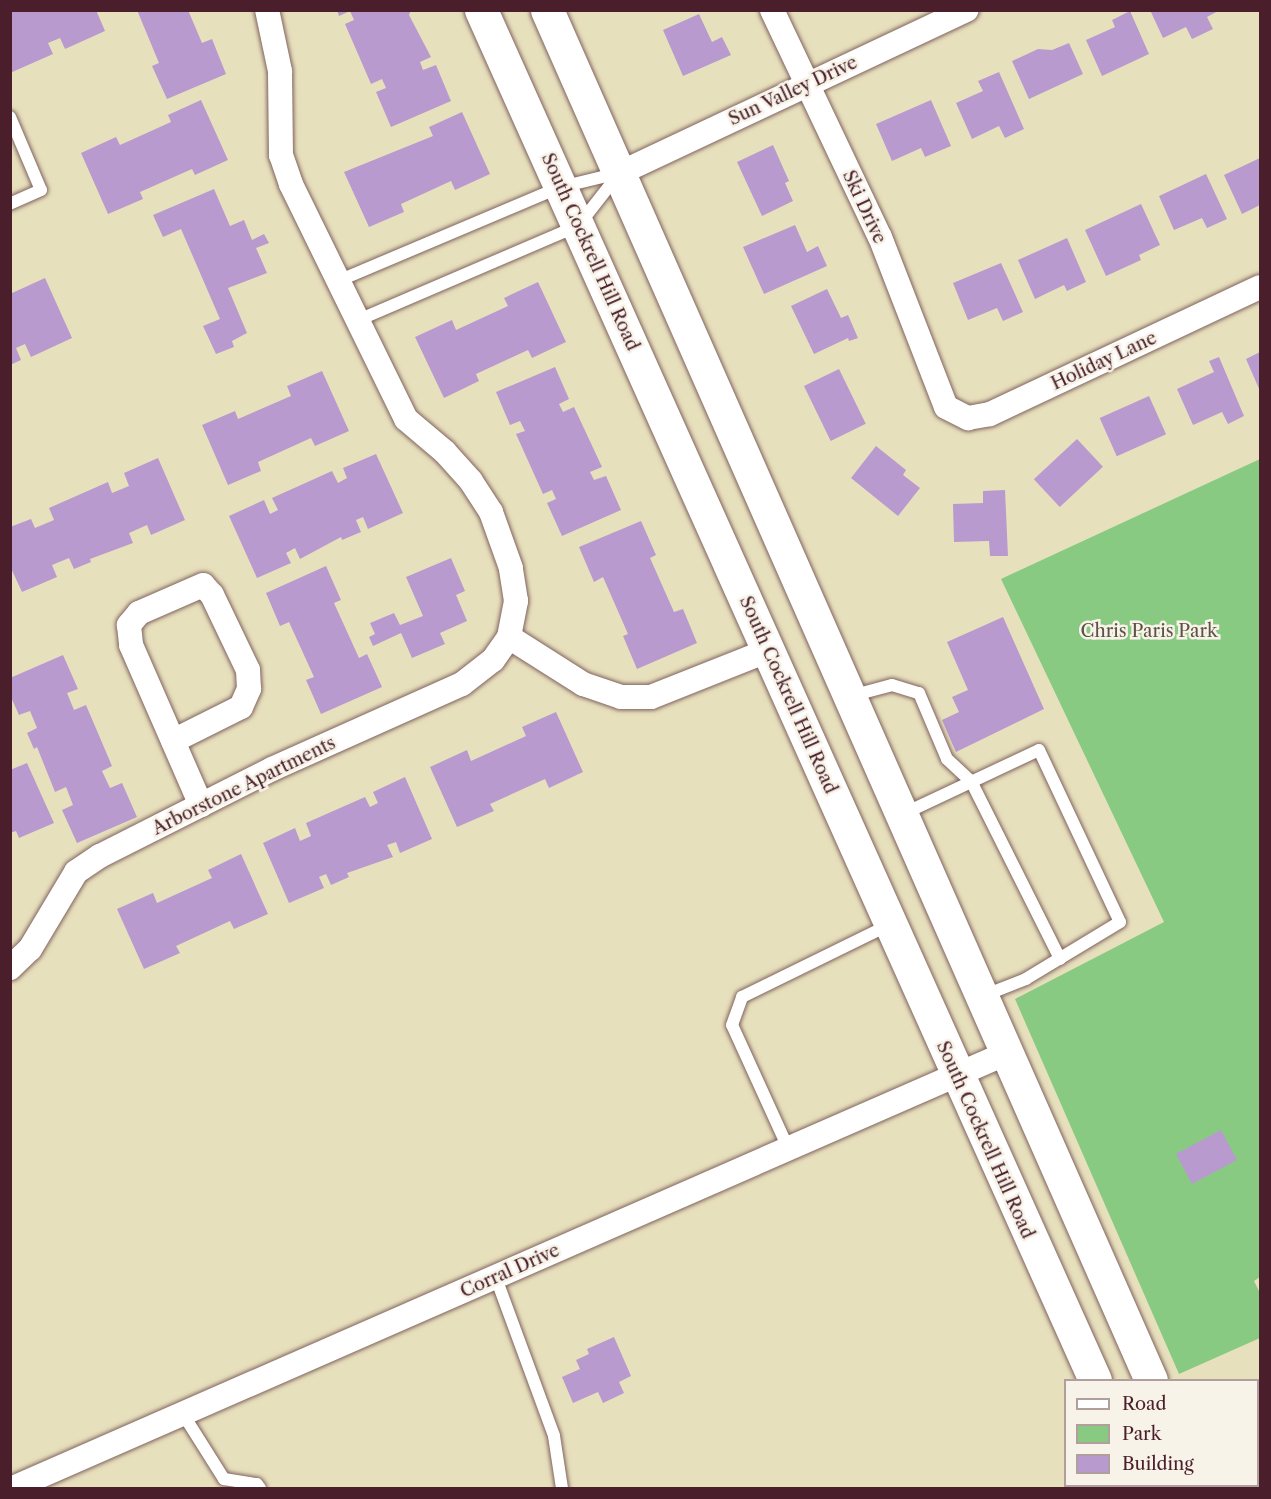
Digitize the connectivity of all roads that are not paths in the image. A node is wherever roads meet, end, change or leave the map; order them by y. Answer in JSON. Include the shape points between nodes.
{"nodes":[{"id":1,"x":267,"y":10,"type":"edge"},
{"id":2,"x":481,"y":10,"type":"edge"},
{"id":3,"x":547,"y":10,"type":"edge"},
{"id":4,"x":772,"y":10,"type":"edge"},
{"id":5,"x":967,"y":10,"type":"edge"},
{"id":6,"x":805,"y":86,"type":"junction"},
{"id":7,"x":10,"y":117,"type":"edge"},
{"id":8,"x":620,"y":173,"type":"junction"},
{"id":9,"x":561,"y":187,"type":"junction"},
{"id":10,"x":10,"y":204,"type":"edge"},
{"id":11,"x":578,"y":226,"type":"junction"},
{"id":12,"x":338,"y":281,"type":"junction"},
{"id":13,"x":1260,"y":287,"type":"edge"},
{"id":14,"x":356,"y":321,"type":"junction"},
{"id":15,"x":946,"y":407,"type":"joint"},
{"id":16,"x":509,"y":637,"type":"junction"},
{"id":17,"x":769,"y":650,"type":"junction"},
{"id":18,"x":850,"y":696,"type":"junction"},
{"id":19,"x":173,"y":741,"type":"junction"},
{"id":20,"x":971,"y":781,"type":"junction"},
{"id":21,"x":201,"y":805,"type":"junction"},
{"id":22,"x":902,"y":814,"type":"junction"},
{"id":23,"x":889,"y":925,"type":"junction"},
{"id":24,"x":1060,"y":958,"type":"junction"},
{"id":25,"x":10,"y":968,"type":"edge"},
{"id":26,"x":982,"y":997,"type":"junction"},
{"id":27,"x":1007,"y":1053,"type":"junction"},
{"id":28,"x":956,"y":1076,"type":"junction"},
{"id":29,"x":789,"y":1150,"type":"junction"},
{"id":30,"x":496,"y":1278,"type":"junction"},
{"id":31,"x":1095,"y":1379,"type":"edge"},
{"id":32,"x":1151,"y":1379,"type":"edge"},
{"id":33,"x":183,"y":1414,"type":"junction"},
{"id":34,"x":13,"y":1488,"type":"edge"},
{"id":35,"x":260,"y":1488,"type":"edge"},
{"id":36,"x":562,"y":1488,"type":"edge"}],
"edges":[{"from":1,"to":12,"type":"street","via":[[280,71],[281,155]]},
{"from":2,"to":9,"type":"main road","name":"South Cockrell Hill Road"},
{"from":3,"to":8,"type":"main road"},
{"from":4,"to":6,"type":"street","name":"Ski Drive"},
{"from":5,"to":6,"type":"street","name":"Sun Valley Drive"},
{"from":6,"to":8,"type":"street","name":"Sun Valley Drive"},
{"from":6,"to":15,"type":"street","name":"Ski Drive","via":[[880,237]]},
{"from":7,"to":10,"type":"lane","via":[[41,190]]},
{"from":8,"to":9,"type":"lane"},
{"from":8,"to":11,"type":"lane"},
{"from":8,"to":18,"type":"main road"},
{"from":9,"to":11,"type":"main road","name":"South Cockrell Hill Road"},
{"from":9,"to":12,"type":"lane"},
{"from":11,"to":14,"type":"lane"},
{"from":11,"to":17,"type":"main road","name":"South Cockrell Hill Road"},
{"from":12,"to":14,"type":"street","name":"Arborstone Apartments"},
{"from":13,"to":15,"type":"street","name":"Holiday Lane","via":[[990,414],[968,418]]},
{"from":14,"to":16,"type":"street","name":"Arborstone Apartments","via":[[406,419],[471,481],[495,520],[511,568],[516,601]]},
{"from":16,"to":17,"type":"street","via":[[583,684],[621,697],[651,697]]},
{"from":16,"to":21,"type":"street","name":"Arborstone Apartments","via":[[493,660],[462,684]]},
{"from":17,"to":23,"type":"main road","name":"South Cockrell Hill Road"},
{"from":18,"to":20,"type":"lane","via":[[892,685],[919,693],[947,759]]},
{"from":18,"to":22,"type":"main road"},
{"from":19,"to":19,"type":"street","via":[[131,645],[129,625],[139,613],[202,585],[212,595],[248,670],[249,689],[241,707]]},
{"from":19,"to":21,"type":"street"},
{"from":20,"to":22,"type":"lane"},
{"from":20,"to":24,"type":"lane"},
{"from":20,"to":24,"type":"lane","via":[[1039,750],[1120,921]]},
{"from":21,"to":25,"type":"street","name":"Arborstone Apartments","via":[[76,872],[30,949]]},
{"from":22,"to":26,"type":"main road"},
{"from":23,"to":28,"type":"main road","name":"South Cockrell Hill Road"},
{"from":23,"to":29,"type":"lane","via":[[742,997],[732,1025]]},
{"from":24,"to":26,"type":"lane","via":[[1026,979]]},
{"from":26,"to":27,"type":"main road"},
{"from":27,"to":28,"type":"street","name":"Corral Drive"},
{"from":27,"to":32,"type":"main road"},
{"from":28,"to":29,"type":"street","name":"Corral Drive"},
{"from":28,"to":31,"type":"main road","name":"South Cockrell Hill Road"},
{"from":29,"to":30,"type":"street","name":"Corral Drive"},
{"from":30,"to":33,"type":"street","name":"Corral Drive"},
{"from":30,"to":36,"type":"lane","via":[[554,1436]]},
{"from":33,"to":34,"type":"street","name":"Corral Drive"},
{"from":33,"to":35,"type":"lane","via":[[224,1479],[257,1484]]}]}
